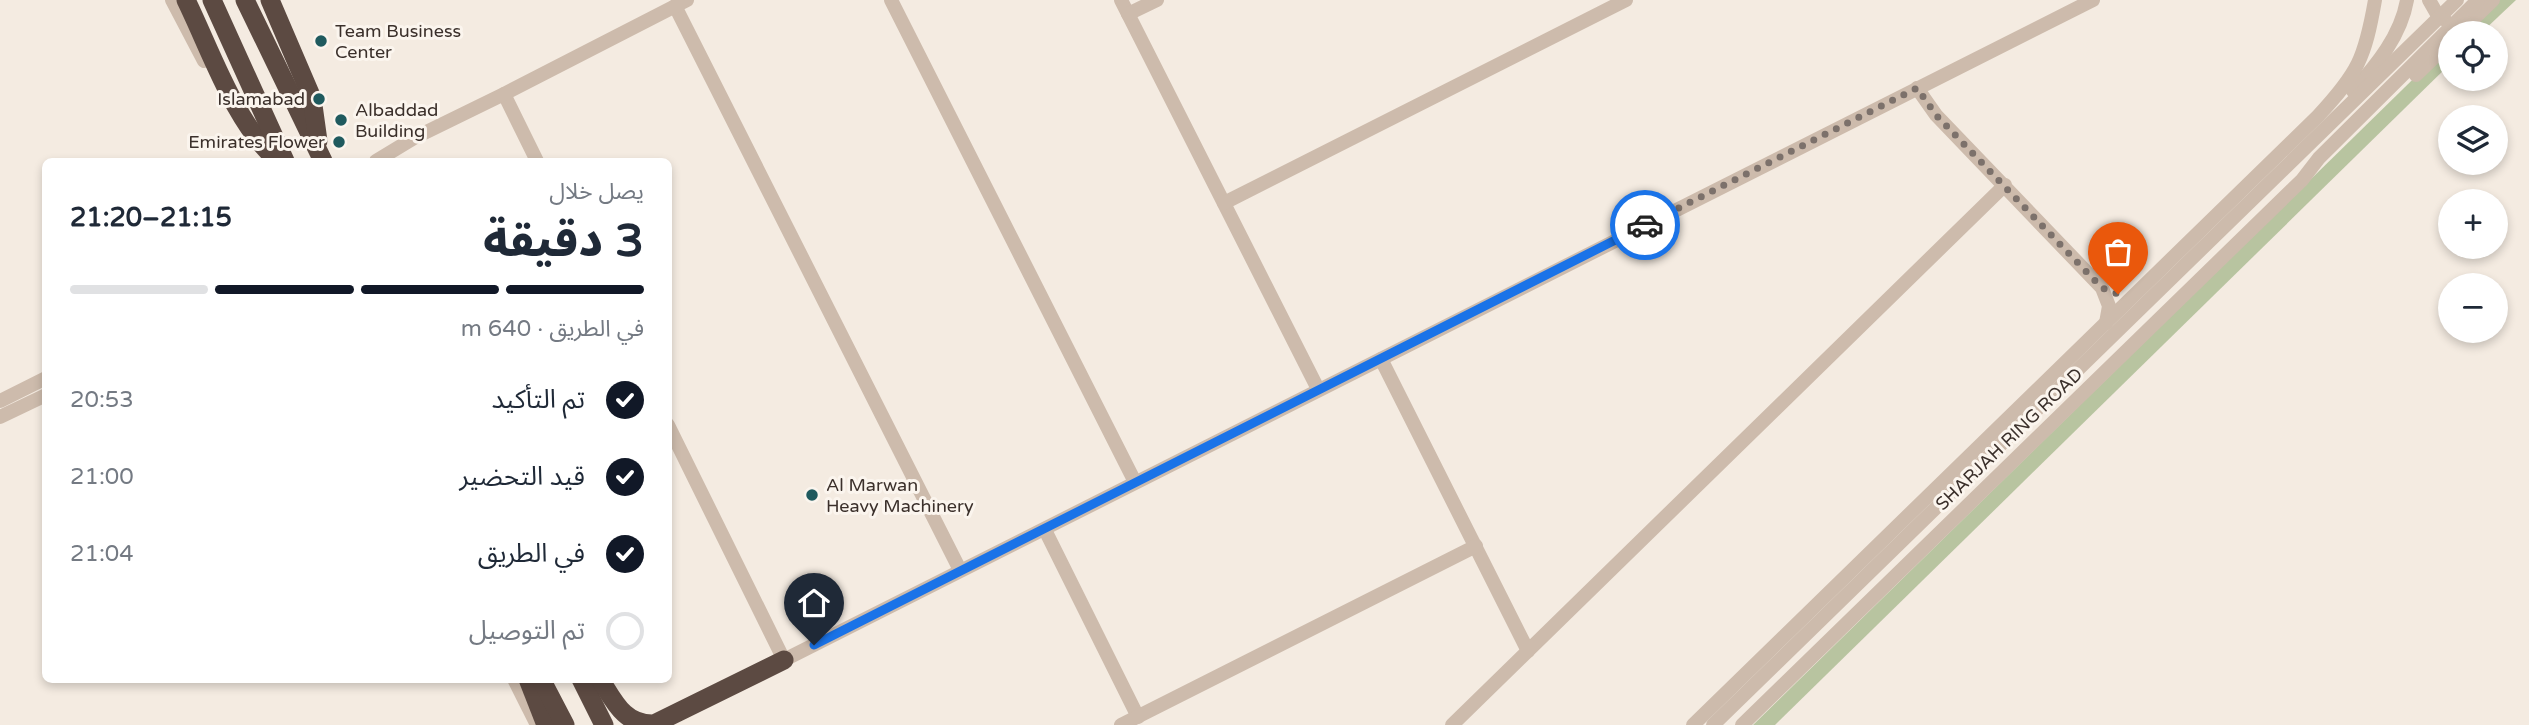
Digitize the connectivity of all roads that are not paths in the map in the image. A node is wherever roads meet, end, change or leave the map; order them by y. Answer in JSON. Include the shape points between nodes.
{"nodes":[{"id":1,"x":172,"y":0,"type":"edge"},
{"id":2,"x":186,"y":0,"type":"edge"},
{"id":3,"x":212,"y":0,"type":"edge"},
{"id":4,"x":245,"y":0,"type":"edge"},
{"id":5,"x":891,"y":0,"type":"edge"},
{"id":6,"x":1121,"y":0,"type":"edge"},
{"id":7,"x":1157,"y":0,"type":"edge"},
{"id":8,"x":1626,"y":0,"type":"edge"},
{"id":9,"x":2093,"y":0,"type":"edge"},
{"id":10,"x":2375,"y":0,"type":"edge"},
{"id":11,"x":2407,"y":0,"type":"edge"},
{"id":12,"x":2429,"y":0,"type":"edge"},
{"id":13,"x":2478,"y":0,"type":"edge"},
{"id":14,"x":2493,"y":0,"type":"edge"},
{"id":15,"x":2455,"y":1,"type":"edge"},
{"id":16,"x":275,"y":3,"type":"edge"},
{"id":17,"x":681,"y":3,"type":"edge"},
{"id":18,"x":1128,"y":15,"type":"junction"},
{"id":19,"x":2448,"y":21,"type":"edge"},
{"id":20,"x":2453,"y":21,"type":"edge"},
{"id":21,"x":2457,"y":21,"type":"edge"},
{"id":22,"x":2460,"y":21,"type":"edge"},
{"id":23,"x":2438,"y":38,"type":"edge"},
{"id":24,"x":2438,"y":40,"type":"edge"},
{"id":25,"x":1917,"y":88,"type":"junction"},
{"id":26,"x":504,"y":94,"type":"junction"},
{"id":27,"x":239,"y":112,"type":"junction"},
{"id":28,"x":321,"y":157,"type":"edge"},
{"id":29,"x":275,"y":158,"type":"edge"},
{"id":30,"x":284,"y":158,"type":"edge"},
{"id":31,"x":381,"y":158,"type":"edge"},
{"id":32,"x":536,"y":158,"type":"edge"},
{"id":33,"x":2289,"y":166,"type":"junction"},
{"id":34,"x":2005,"y":185,"type":"junction"},
{"id":35,"x":1224,"y":203,"type":"junction"},
{"id":36,"x":2102,"y":288,"type":"junction"},
{"id":37,"x":2134,"y":296,"type":"junction"},
{"id":38,"x":2106,"y":323,"type":"junction"},
{"id":39,"x":1381,"y":359,"type":"junction"},
{"id":40,"x":42,"y":380,"type":"edge"},
{"id":41,"x":1318,"y":389,"type":"junction"},
{"id":42,"x":42,"y":397,"type":"edge"},
{"id":43,"x":0,"y":401,"type":"edge"},
{"id":44,"x":0,"y":417,"type":"edge"},
{"id":45,"x":672,"y":433,"type":"edge"},
{"id":46,"x":1135,"y":482,"type":"junction"},
{"id":47,"x":1045,"y":530,"type":"junction"},
{"id":48,"x":1476,"y":546,"type":"junction"},
{"id":49,"x":960,"y":570,"type":"junction"},
{"id":50,"x":1528,"y":651,"type":"junction"},
{"id":51,"x":785,"y":660,"type":"junction"},
{"id":52,"x":516,"y":683,"type":"edge"},
{"id":53,"x":530,"y":683,"type":"edge"},
{"id":54,"x":543,"y":683,"type":"edge"},
{"id":55,"x":583,"y":683,"type":"edge"},
{"id":56,"x":603,"y":683,"type":"edge"},
{"id":57,"x":1138,"y":717,"type":"junction"},
{"id":58,"x":537,"y":725,"type":"edge"},
{"id":59,"x":546,"y":725,"type":"edge"},
{"id":60,"x":565,"y":725,"type":"edge"},
{"id":61,"x":604,"y":725,"type":"edge"},
{"id":62,"x":1121,"y":725,"type":"edge"},
{"id":63,"x":1452,"y":725,"type":"edge"},
{"id":64,"x":1693,"y":725,"type":"edge"},
{"id":65,"x":1713,"y":725,"type":"edge"},
{"id":66,"x":1742,"y":725,"type":"edge"}],
"edges":[{"from":1,"to":27,"type":"street","via":[[220,90]]},
{"from":2,"to":27,"type":"highway"},
{"from":3,"to":30,"type":"highway"},
{"from":4,"to":28,"type":"highway"},
{"from":5,"to":46,"type":"street"},
{"from":6,"to":18,"type":"street"},
{"from":7,"to":18,"type":"street"},
{"from":8,"to":35,"type":"street"},
{"from":9,"to":25,"type":"street"},
{"from":10,"to":37,"type":"street","via":[[2365,50],[2341,91]]},
{"from":11,"to":33,"type":"street","via":[[2388,46]]},
{"from":12,"to":19,"type":"street"},
{"from":13,"to":21,"type":"street"},
{"from":14,"to":22,"type":"street"},
{"from":15,"to":20,"type":"street"},
{"from":16,"to":28,"type":"highway","via":[[312,98]]},
{"from":17,"to":26,"type":"street"},
{"from":17,"to":49,"type":"street"},
{"from":18,"to":35,"type":"street"},
{"from":23,"to":33,"type":"street"},
{"from":24,"to":66,"type":"street","name":"SHARJAH RING ROAD","via":[[2302,180]]},
{"from":25,"to":34,"type":"street","via":[[1936,115]]},
{"from":25,"to":39,"type":"street"},
{"from":26,"to":31,"type":"street"},
{"from":26,"to":32,"type":"street"},
{"from":27,"to":29,"type":"highway"},
{"from":33,"to":65,"type":"street"},
{"from":34,"to":36,"type":"street"},
{"from":34,"to":50,"type":"street"},
{"from":35,"to":41,"type":"street"},
{"from":36,"to":37,"type":"street"},
{"from":36,"to":38,"type":"street","via":[[2109,306]]},
{"from":37,"to":38,"type":"street"},
{"from":38,"to":64,"type":"street"},
{"from":39,"to":41,"type":"street"},
{"from":39,"to":48,"type":"street"},
{"from":40,"to":43,"type":"street"},
{"from":41,"to":46,"type":"street"},
{"from":42,"to":44,"type":"street"},
{"from":45,"to":51,"type":"street"},
{"from":46,"to":47,"type":"street"},
{"from":47,"to":49,"type":"street"},
{"from":47,"to":57,"type":"street"},
{"from":48,"to":50,"type":"street"},
{"from":48,"to":57,"type":"street"},
{"from":49,"to":51,"type":"street"},
{"from":50,"to":63,"type":"street"},
{"from":51,"to":56,"type":"highway","via":[[654,724],[637,723],[624,715]]},
{"from":52,"to":58,"type":"street"},
{"from":53,"to":59,"type":"highway"},
{"from":54,"to":60,"type":"highway"},
{"from":55,"to":61,"type":"highway"},
{"from":57,"to":62,"type":"street"}]}
